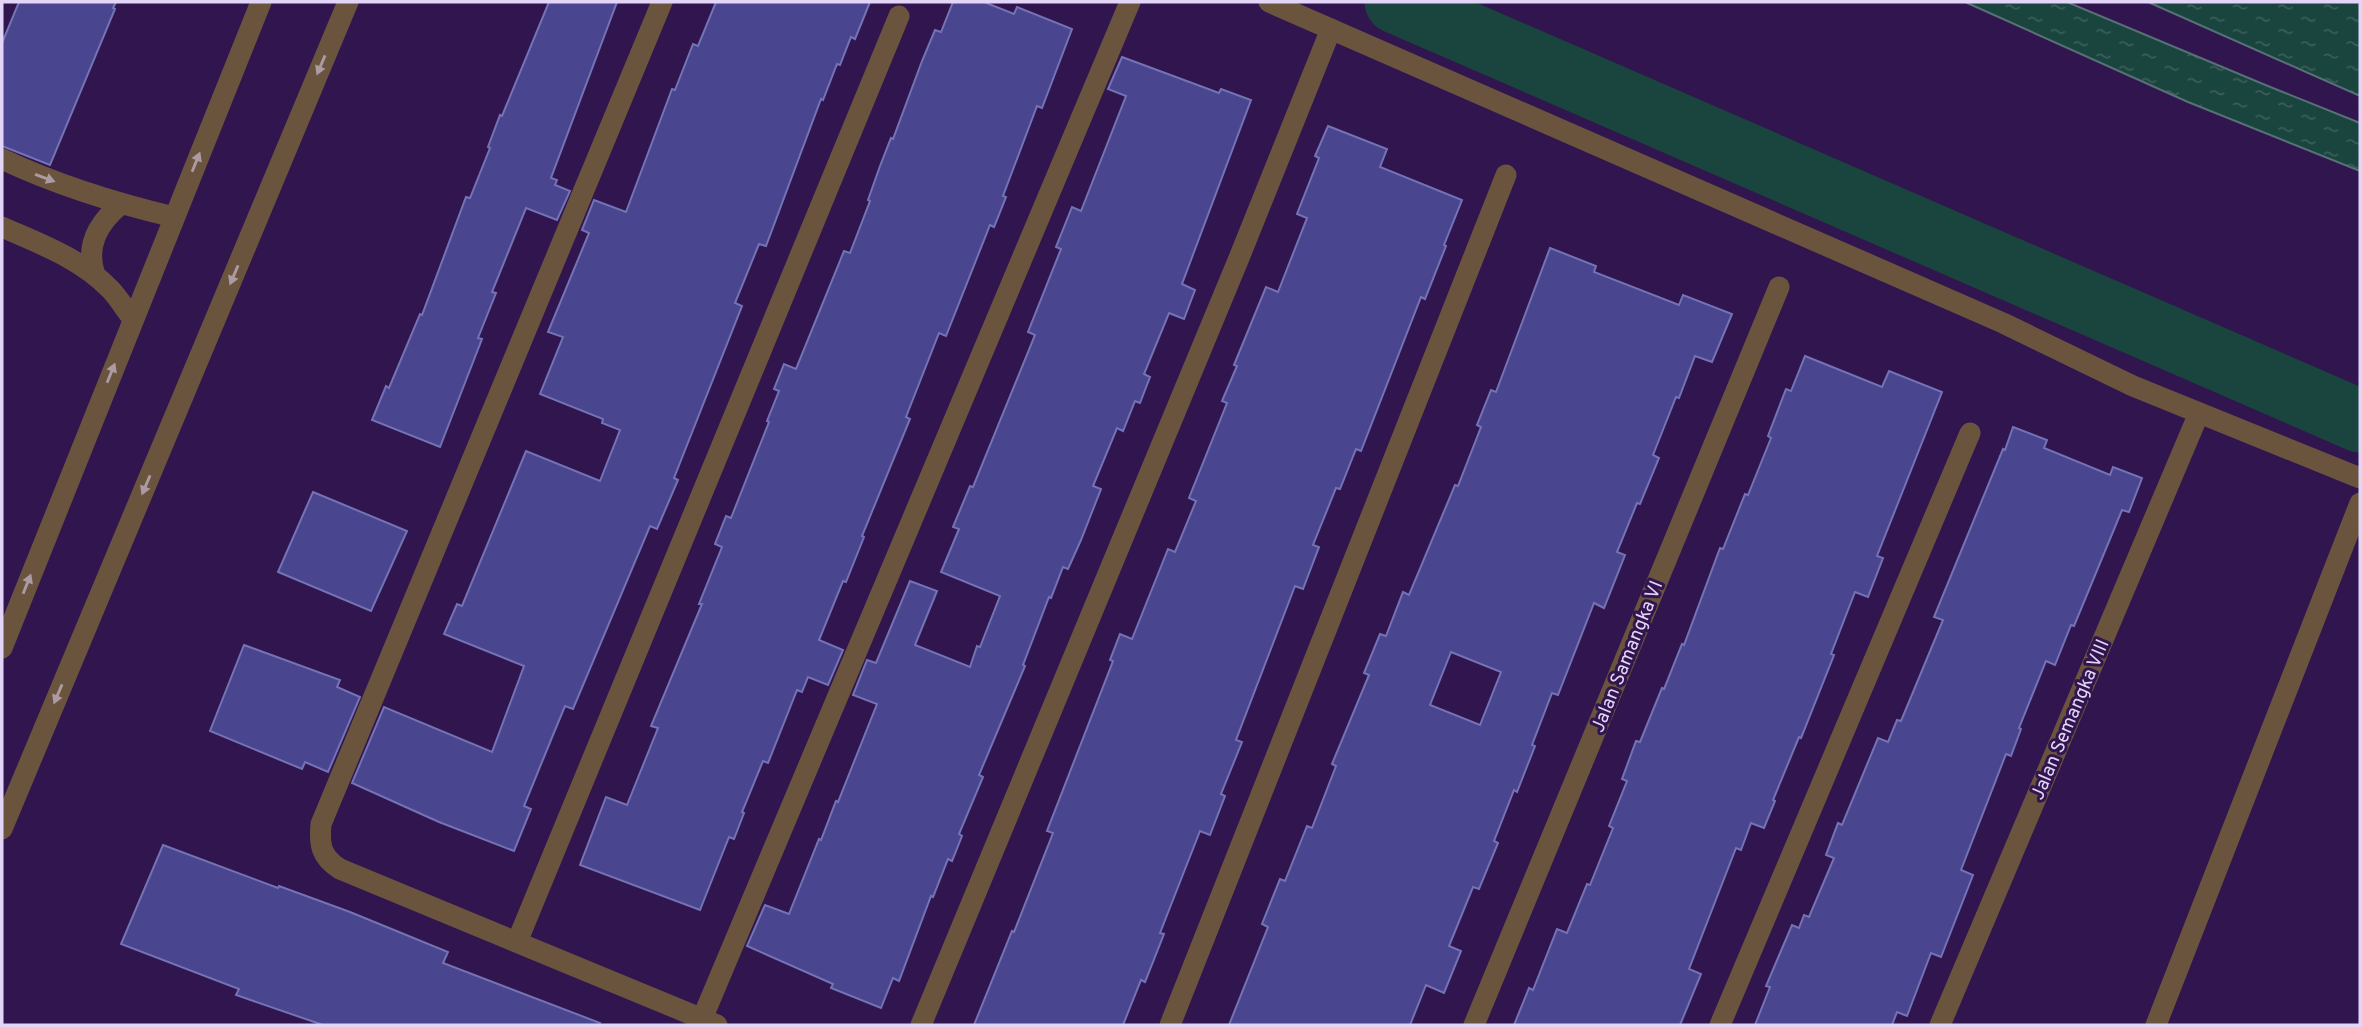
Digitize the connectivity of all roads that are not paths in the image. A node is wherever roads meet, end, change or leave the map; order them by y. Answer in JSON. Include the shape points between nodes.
{"nodes":[{"id":1,"x":261,"y":2,"type":"edge"},
{"id":2,"x":348,"y":2,"type":"edge"},
{"id":3,"x":662,"y":2,"type":"edge"},
{"id":4,"x":1129,"y":2,"type":"edge"},
{"id":5,"x":1269,"y":2,"type":"edge"},
{"id":6,"x":899,"y":16,"type":"dead end"},
{"id":7,"x":1331,"y":29,"type":"junction"},
{"id":8,"x":2,"y":159,"type":"edge"},
{"id":9,"x":1506,"y":175,"type":"dead end"},
{"id":10,"x":121,"y":204,"type":"junction"},
{"id":11,"x":174,"y":217,"type":"junction"},
{"id":12,"x":2,"y":227,"type":"edge"},
{"id":13,"x":95,"y":275,"type":"junction"},
{"id":14,"x":1779,"y":287,"type":"dead end"},
{"id":15,"x":133,"y":319,"type":"junction"},
{"id":16,"x":2199,"y":414,"type":"junction"},
{"id":17,"x":1970,"y":433,"type":"dead end"},
{"id":18,"x":2360,"y":478,"type":"edge"},
{"id":19,"x":2360,"y":503,"type":"edge"},
{"id":20,"x":2,"y":648,"type":"edge"},
{"id":21,"x":2,"y":829,"type":"edge"},
{"id":22,"x":517,"y":943,"type":"junction"},
{"id":23,"x":709,"y":1022,"type":"edge"},
{"id":24,"x":921,"y":1025,"type":"edge"},
{"id":25,"x":1170,"y":1025,"type":"edge"},
{"id":26,"x":1474,"y":1025,"type":"edge"},
{"id":27,"x":1720,"y":1025,"type":"edge"},
{"id":28,"x":1940,"y":1025,"type":"edge"},
{"id":29,"x":2156,"y":1025,"type":"edge"}],
"edges":[{"from":11,"to":1,"type":"street","one_way":true},
{"from":2,"to":21,"type":"street","one_way":true},
{"from":3,"to":22,"type":"street","via":[[321,824],[319,841],[328,862]]},
{"from":4,"to":23,"type":"street"},
{"from":5,"to":7,"type":"street"},
{"from":6,"to":22,"type":"street"},
{"from":7,"to":16,"type":"street","via":[[2003,323]]},
{"from":7,"to":24,"type":"street"},
{"from":8,"to":10,"type":"street","one_way":true},
{"from":9,"to":25,"type":"street"},
{"from":10,"to":11,"type":"street"},
{"from":10,"to":13,"type":"street","via":[[93,237],[90,262]]},
{"from":11,"to":15,"type":"street"},
{"from":12,"to":13,"type":"street","via":[[65,255]]},
{"from":13,"to":15,"type":"street"},
{"from":14,"to":26,"type":"street","name":"Jalan Samangka VI"},
{"from":20,"to":15,"type":"street","one_way":true},
{"from":16,"to":18,"type":"street"},
{"from":16,"to":28,"type":"street","name":"Jalan Semangka VIII"},
{"from":17,"to":27,"type":"street"},
{"from":19,"to":29,"type":"street"},
{"from":22,"to":23,"type":"street"}]}
